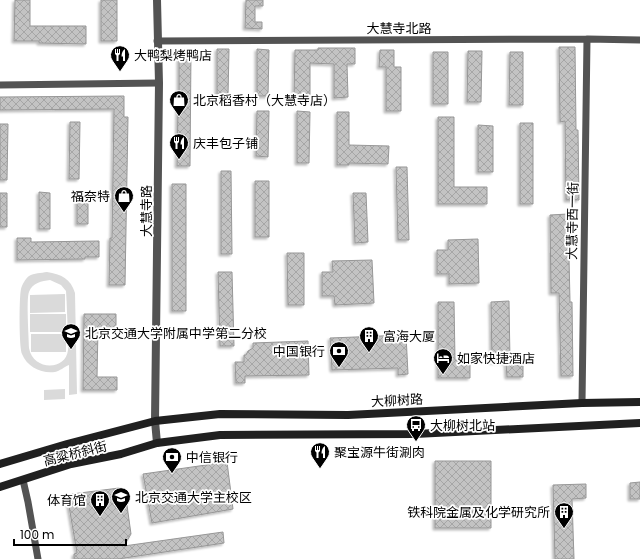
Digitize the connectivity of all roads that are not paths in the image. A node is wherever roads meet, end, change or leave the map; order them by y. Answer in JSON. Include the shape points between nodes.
{"nodes":[{"id":1,"x":157,"y":0,"type":"edge"},
{"id":2,"x":587,"y":39,"type":"junction"},
{"id":3,"x":640,"y":40,"type":"edge"},
{"id":4,"x":157,"y":41,"type":"junction"},
{"id":5,"x":158,"y":83,"type":"junction"},
{"id":6,"x":0,"y":85,"type":"edge"},
{"id":7,"x":640,"y":402,"type":"edge"},
{"id":8,"x":582,"y":403,"type":"junction"},
{"id":9,"x":155,"y":422,"type":"junction"},
{"id":10,"x":640,"y":423,"type":"edge"},
{"id":11,"x":157,"y":443,"type":"junction"},
{"id":12,"x":0,"y":464,"type":"edge"},
{"id":13,"x":23,"y":480,"type":"junction"},
{"id":14,"x":0,"y":487,"type":"edge"},
{"id":15,"x":38,"y":559,"type":"edge"}],
"edges":[{"from":1,"to":4,"type":"street","name":"大慧寺路"},
{"from":2,"to":3,"type":"street","name":"大慧寺北路"},
{"from":2,"to":4,"type":"street","name":"大慧寺北路"},
{"from":2,"to":8,"type":"street","name":"大慧寺西一街"},
{"from":4,"to":5,"type":"street","name":"大慧寺路"},
{"from":5,"to":6,"type":"street"},
{"from":5,"to":9,"type":"street","name":"大慧寺路"},
{"from":7,"to":8,"type":"main road","name":"大柳树路"},
{"from":8,"to":9,"type":"main road","name":"大柳树路","via":[[348,415],[220,414]]},
{"from":9,"to":11,"type":"street","name":"大慧寺路"},
{"from":9,"to":12,"type":"main road","name":"高粱桥斜街"},
{"from":10,"to":11,"type":"main road","via":[[415,434],[220,435]]},
{"from":11,"to":13,"type":"main road","name":"高粱桥斜街","via":[[121,454],[72,464]]},
{"from":13,"to":14,"type":"main road","name":"高粱桥斜街"},
{"from":13,"to":15,"type":"street"}]}
